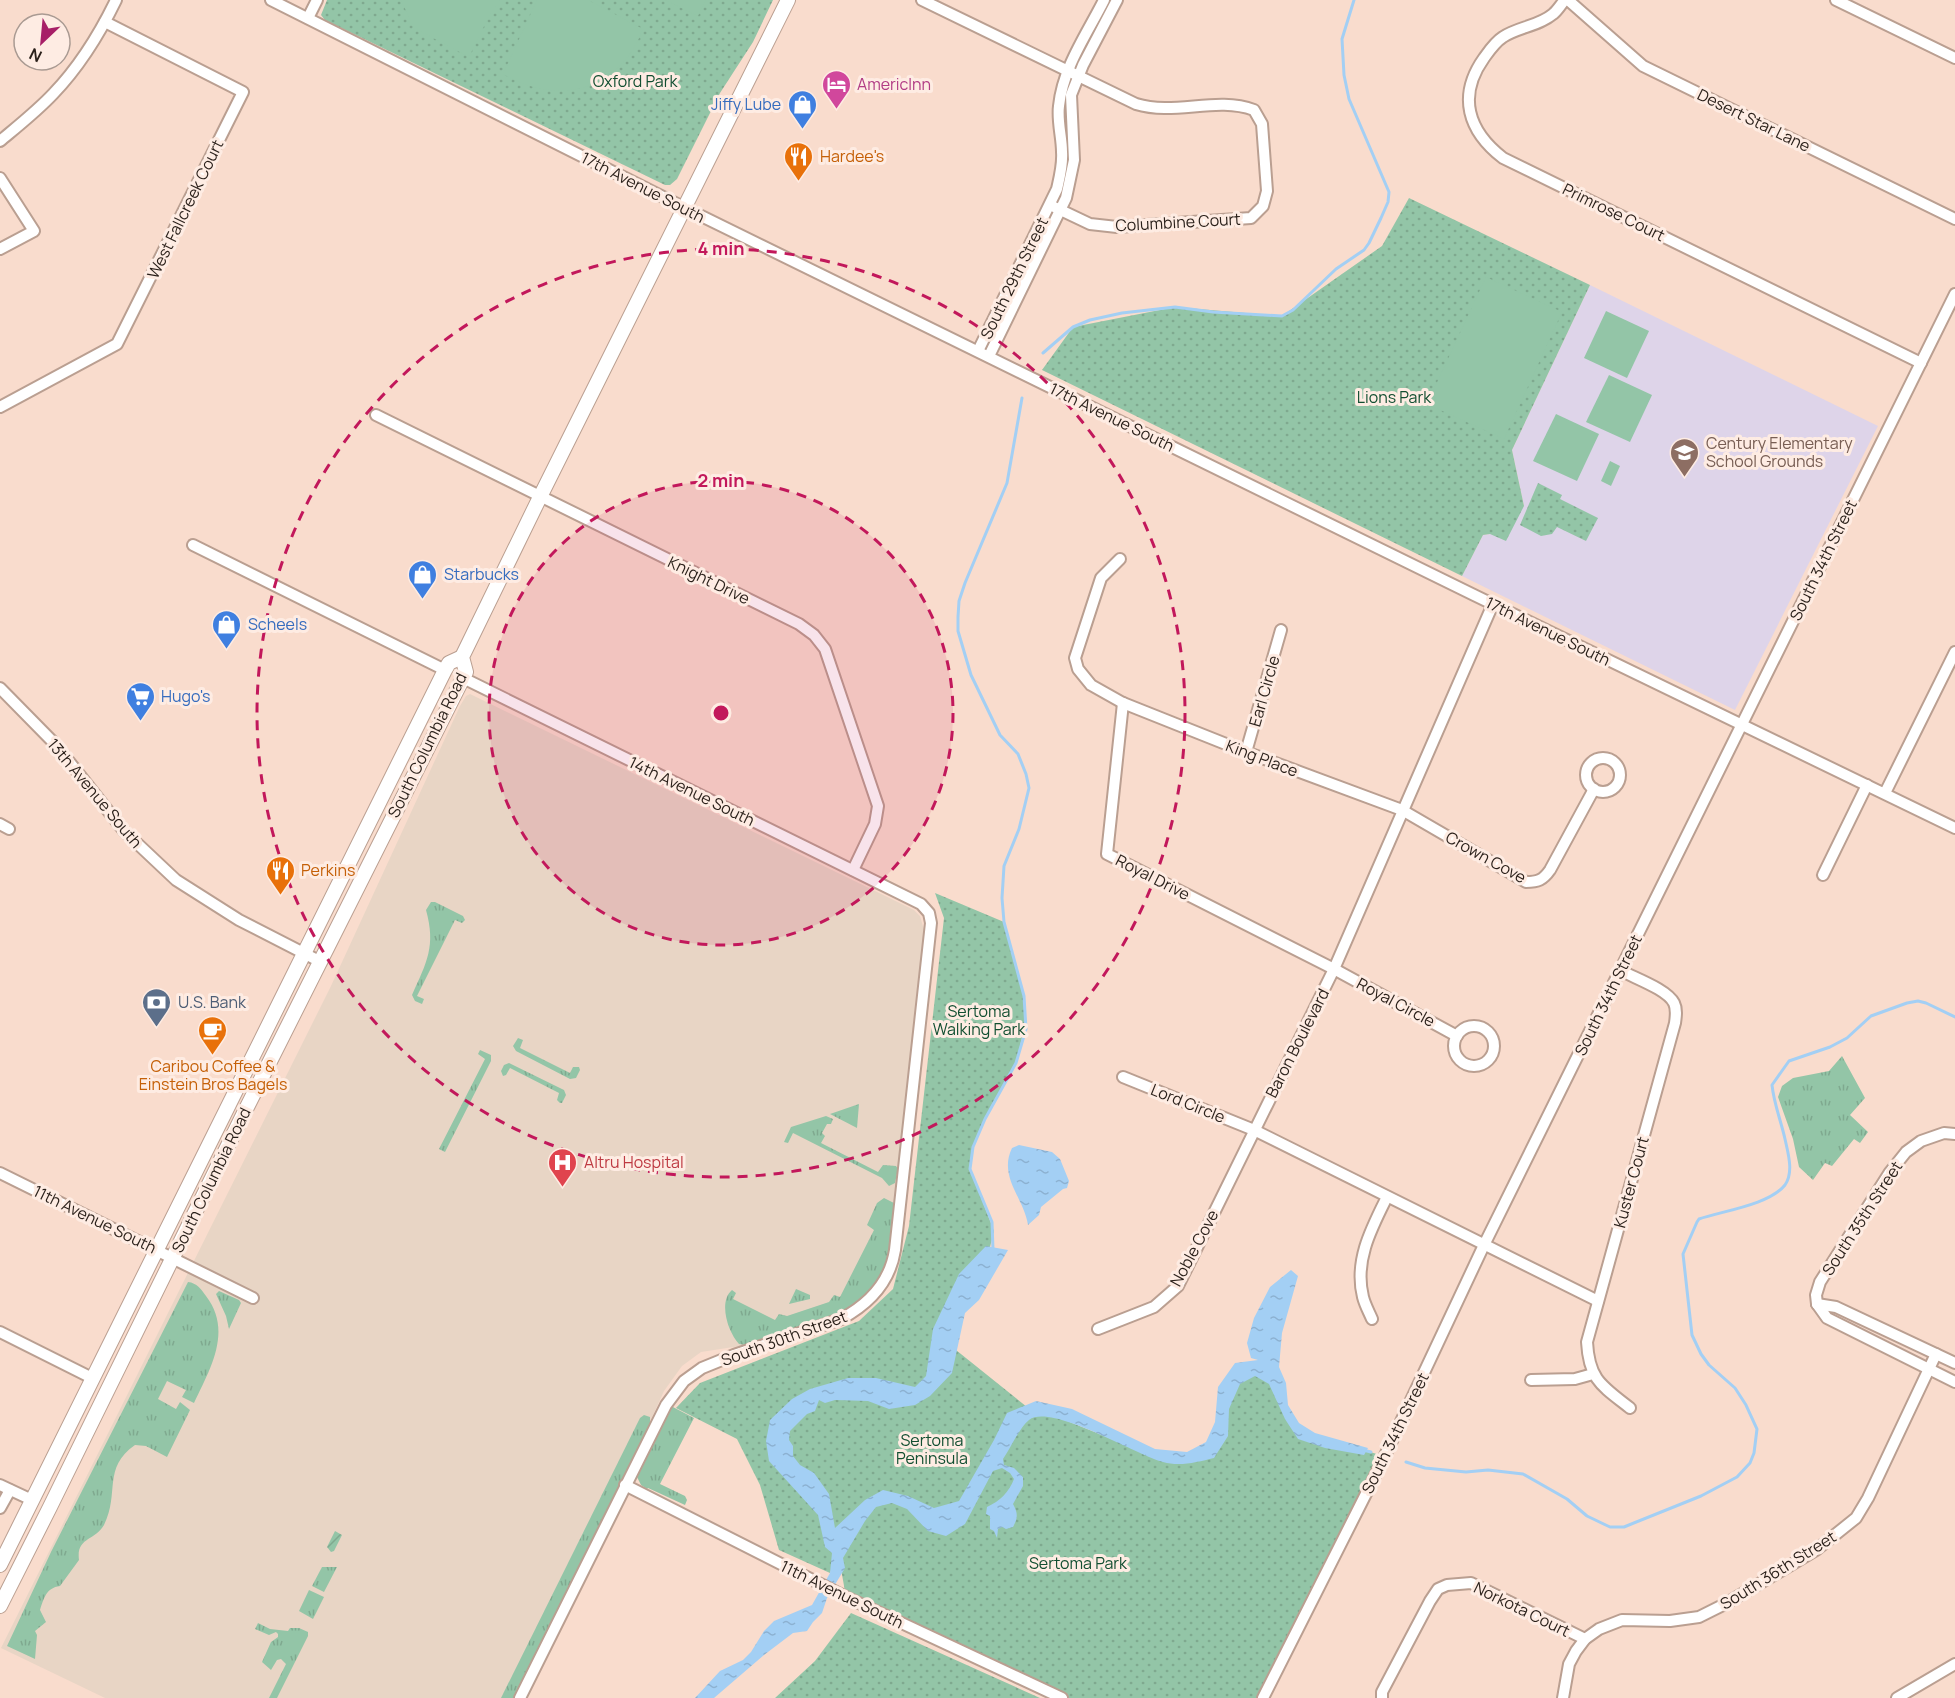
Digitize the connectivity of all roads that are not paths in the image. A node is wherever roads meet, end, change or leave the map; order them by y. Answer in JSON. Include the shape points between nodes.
{"nodes":[{"id":1,"x":116,"y":0,"type":"edge"},
{"id":2,"x":271,"y":0,"type":"edge"},
{"id":3,"x":317,"y":0,"type":"edge"},
{"id":4,"x":788,"y":0,"type":"edge"},
{"id":5,"x":922,"y":0,"type":"edge"},
{"id":6,"x":1104,"y":0,"type":"edge"},
{"id":7,"x":1117,"y":0,"type":"edge"},
{"id":8,"x":1566,"y":0,"type":"edge"},
{"id":9,"x":1836,"y":0,"type":"edge"},
{"id":10,"x":308,"y":18,"type":"junction"},
{"id":11,"x":105,"y":22,"type":"junction"},
{"id":12,"x":1955,"y":58,"type":"edge"},
{"id":13,"x":1067,"y":70,"type":"junction"},
{"id":14,"x":1078,"y":76,"type":"junction"},
{"id":15,"x":0,"y":141,"type":"edge"},
{"id":16,"x":0,"y":178,"type":"edge"},
{"id":17,"x":685,"y":208,"type":"junction"},
{"id":18,"x":1055,"y":208,"type":"junction"},
{"id":19,"x":1955,"y":219,"type":"edge"},
{"id":20,"x":0,"y":249,"type":"edge"},
{"id":21,"x":1955,"y":294,"type":"edge"},
{"id":22,"x":978,"y":351,"type":"junction"},
{"id":23,"x":989,"y":356,"type":"junction"},
{"id":24,"x":1921,"y":363,"type":"junction"},
{"id":25,"x":0,"y":407,"type":"edge"},
{"id":26,"x":376,"y":415,"type":"dead end"},
{"id":27,"x":540,"y":497,"type":"junction"},
{"id":28,"x":193,"y":545,"type":"dead end"},
{"id":29,"x":1120,"y":559,"type":"dead end"},
{"id":30,"x":1493,"y":604,"type":"junction"},
{"id":31,"x":1281,"y":630,"type":"dead end"},
{"id":32,"x":1955,"y":652,"type":"edge"},
{"id":33,"x":462,"y":657,"type":"junction"},
{"id":34,"x":445,"y":670,"type":"junction"},
{"id":35,"x":463,"y":678,"type":"junction"},
{"id":36,"x":2,"y":695,"type":"edge"},
{"id":37,"x":1124,"y":703,"type":"junction"},
{"id":38,"x":439,"y":723,"type":"junction"},
{"id":39,"x":1742,"y":724,"type":"junction"},
{"id":40,"x":1246,"y":752,"type":"junction"},
{"id":41,"x":1867,"y":785,"type":"junction"},
{"id":42,"x":1594,"y":789,"type":"dead end"},
{"id":43,"x":1884,"y":793,"type":"junction"},
{"id":44,"x":1402,"y":810,"type":"junction"},
{"id":45,"x":1955,"y":828,"type":"edge"},
{"id":46,"x":853,"y":870,"type":"junction"},
{"id":47,"x":1823,"y":875,"type":"dead end"},
{"id":48,"x":921,"y":904,"type":"joint"},
{"id":49,"x":304,"y":953,"type":"junction"},
{"id":50,"x":321,"y":962,"type":"junction"},
{"id":51,"x":1334,"y":969,"type":"junction"},
{"id":52,"x":1620,"y":970,"type":"junction"},
{"id":53,"x":1457,"y":1035,"type":"dead end"},
{"id":54,"x":1123,"y":1077,"type":"dead end"},
{"id":55,"x":1254,"y":1130,"type":"junction"},
{"id":56,"x":1955,"y":1134,"type":"edge"},
{"id":57,"x":0,"y":1173,"type":"edge"},
{"id":58,"x":1387,"y":1197,"type":"junction"},
{"id":59,"x":1484,"y":1245,"type":"junction"},
{"id":60,"x":157,"y":1249,"type":"junction"},
{"id":61,"x":174,"y":1258,"type":"junction"},
{"id":62,"x":253,"y":1298,"type":"dead end"},
{"id":63,"x":1598,"y":1301,"type":"junction"},
{"id":64,"x":1817,"y":1304,"type":"junction"},
{"id":65,"x":1372,"y":1319,"type":"dead end"},
{"id":66,"x":1098,"y":1329,"type":"dead end"},
{"id":67,"x":0,"y":1332,"type":"edge"},
{"id":68,"x":1936,"y":1354,"type":"junction"},
{"id":69,"x":1955,"y":1363,"type":"edge"},
{"id":70,"x":1929,"y":1370,"type":"junction"},
{"id":71,"x":1593,"y":1374,"type":"junction"},
{"id":72,"x":92,"y":1378,"type":"junction"},
{"id":73,"x":1531,"y":1380,"type":"dead end"},
{"id":74,"x":1955,"y":1382,"type":"edge"},
{"id":75,"x":1630,"y":1408,"type":"dead end"},
{"id":76,"x":625,"y":1485,"type":"junction"},
{"id":77,"x":5,"y":1487,"type":"edge"},
{"id":78,"x":32,"y":1500,"type":"junction"},
{"id":79,"x":0,"y":1508,"type":"edge"},
{"id":80,"x":31,"y":1546,"type":"junction"},
{"id":81,"x":0,"y":1565,"type":"edge"},
{"id":82,"x":0,"y":1606,"type":"edge"},
{"id":83,"x":1585,"y":1639,"type":"junction"},
{"id":84,"x":1955,"y":1664,"type":"edge"},
{"id":85,"x":520,"y":1698,"type":"edge"},
{"id":86,"x":1062,"y":1698,"type":"edge"},
{"id":87,"x":1263,"y":1698,"type":"edge"},
{"id":88,"x":1382,"y":1698,"type":"edge"},
{"id":89,"x":1563,"y":1698,"type":"edge"},
{"id":90,"x":1897,"y":1698,"type":"edge"}],
"edges":[{"from":1,"to":11,"type":"street"},
{"from":2,"to":10,"type":"street","name":"17th Avenue South"},
{"from":3,"to":10,"type":"street"},
{"from":4,"to":17,"type":"main road","name":"South Columbia Road"},
{"from":5,"to":13,"type":"street"},
{"from":6,"to":13,"type":"street","name":"South 29th Street"},
{"from":7,"to":14,"type":"street","name":"South 29th Street"},
{"from":8,"to":19,"type":"street","name":"Desert Star Lane","via":[[1643,66]]},
{"from":8,"to":24,"type":"street","name":"Primrose Court","via":[[1553,15],[1503,37],[1471,81],[1468,102],[1473,123],[1489,147],[1503,158]]},
{"from":9,"to":12,"type":"street"},
{"from":10,"to":17,"type":"street","name":"17th Avenue South"},
{"from":11,"to":15,"type":"street","via":[[54,94]]},
{"from":11,"to":25,"type":"street","name":"West Fallcreek Court","via":[[243,92],[117,344]]},
{"from":13,"to":14,"type":"street"},
{"from":13,"to":18,"type":"street","name":"South 29th Street","via":[[1058,110],[1062,171]]},
{"from":14,"to":18,"type":"street","name":"South 29th Street","via":[[1071,95],[1070,186]]},
{"from":14,"to":18,"type":"street","name":"Columbine Court","via":[[1150,109],[1238,104],[1254,110],[1262,124],[1267,191],[1263,206],[1251,218],[1117,227],[1090,224]]},
{"from":16,"to":20,"type":"street","via":[[34,231]]},
{"from":17,"to":22,"type":"street","name":"17th Avenue South"},
{"from":17,"to":27,"type":"main road","name":"South Columbia Road"},
{"from":18,"to":22,"type":"street","name":"South 29th Street"},
{"from":18,"to":23,"type":"street","name":"South 29th Street"},
{"from":21,"to":24,"type":"street","name":"South 34th Street"},
{"from":22,"to":23,"type":"street","name":"17th Avenue South"},
{"from":23,"to":30,"type":"street","name":"17th Avenue South"},
{"from":24,"to":39,"type":"street","name":"South 34th Street"},
{"from":26,"to":27,"type":"street","name":"Knight Drive"},
{"from":27,"to":33,"type":"main road","name":"South Columbia Road"},
{"from":27,"to":46,"type":"street","name":"Knight Drive","via":[[799,624],[814,635],[825,649],[878,806],[875,824]]},
{"from":28,"to":34,"type":"street"},
{"from":29,"to":37,"type":"street","name":"King Place","via":[[1101,578],[1075,658],[1078,669],[1091,685]]},
{"from":30,"to":39,"type":"street","name":"17th Avenue South"},
{"from":30,"to":44,"type":"street","name":"Baron Boulevard"},
{"from":31,"to":40,"type":"street","name":"Earl Circle"},
{"from":32,"to":43,"type":"street"},
{"from":33,"to":34,"type":"main road","name":"South Columbia Road","via":[[448,663]]},
{"from":33,"to":35,"type":"main road","name":"South Columbia Road","via":[[466,672]]},
{"from":34,"to":38,"type":"main road","via":[[445,705]]},
{"from":34,"to":49,"type":"main road","name":"South Columbia Road"},
{"from":35,"to":38,"type":"main road","name":"South Columbia Road"},
{"from":35,"to":46,"type":"street","name":"14th Avenue South"},
{"from":36,"to":49,"type":"street","name":"13th Avenue South","via":[[56,745],[152,860],[205,900]]},
{"from":37,"to":40,"type":"street","name":"King Place"},
{"from":37,"to":51,"type":"street","name":"Royal Drive","via":[[1107,854]]},
{"from":38,"to":50,"type":"main road","name":"South Columbia Road"},
{"from":39,"to":41,"type":"street","name":"17th Avenue South"},
{"from":39,"to":52,"type":"street","name":"South 34th Street"},
{"from":40,"to":44,"type":"street","name":"King Place"},
{"from":41,"to":43,"type":"street","name":"17th Avenue South"},
{"from":41,"to":47,"type":"street"},
{"from":42,"to":44,"type":"street","name":"Crown Cove","via":[[1550,870],[1536,882],[1526,882]]},
{"from":43,"to":45,"type":"street","name":"17th Avenue South"},
{"from":44,"to":51,"type":"street","name":"Baron Boulevard"},
{"from":46,"to":48,"type":"street","name":"14th Avenue South"},
{"from":48,"to":76,"type":"street","name":"South 30th Street","via":[[931,923],[895,1250],[889,1273],[873,1296],[842,1319],[702,1368],[689,1377],[666,1405]]},
{"from":49,"to":50,"type":"street","name":"13th Avenue South"},
{"from":49,"to":60,"type":"main road","name":"South Columbia Road"},
{"from":50,"to":61,"type":"main road","name":"South Columbia Road"},
{"from":51,"to":53,"type":"street","name":"Royal Circle"},
{"from":51,"to":55,"type":"street","name":"Baron Boulevard"},
{"from":52,"to":59,"type":"street","name":"South 34th Street"},
{"from":52,"to":63,"type":"street","name":"Kuster Court","via":[[1669,996],[1674,1004],[1675,1023]]},
{"from":54,"to":55,"type":"street","name":"Lord Circle"},
{"from":55,"to":58,"type":"street"},
{"from":55,"to":66,"type":"street","name":"Noble Cove","via":[[1178,1286],[1154,1307]]},
{"from":56,"to":64,"type":"street","name":"South 35th Street","via":[[1944,1133],[1921,1141],[1906,1152],[1820,1282]]},
{"from":57,"to":60,"type":"street","name":"11th Avenue South"},
{"from":58,"to":59,"type":"street"},
{"from":58,"to":65,"type":"street","via":[[1359,1264],[1363,1298]]},
{"from":59,"to":63,"type":"street"},
{"from":59,"to":87,"type":"street","name":"South 34th Street","via":[[1381,1464]]},
{"from":60,"to":61,"type":"street","name":"11th Avenue South"},
{"from":60,"to":72,"type":"main road","name":"South Columbia Road"},
{"from":61,"to":62,"type":"street","name":"11th Avenue South"},
{"from":61,"to":80,"type":"main road","name":"South Columbia Road"},
{"from":63,"to":71,"type":"street","name":"Kuster Court","via":[[1587,1342]]},
{"from":64,"to":68,"type":"street","via":[[1836,1306]]},
{"from":64,"to":70,"type":"street","via":[[1827,1318]]},
{"from":67,"to":72,"type":"street"},
{"from":68,"to":69,"type":"street"},
{"from":68,"to":70,"type":"street","name":"South 36th Street"},
{"from":70,"to":74,"type":"street"},
{"from":70,"to":83,"type":"street","name":"South 36th Street","via":[[1857,1518],[1837,1534],[1699,1617],[1622,1620]]},
{"from":71,"to":73,"type":"street","via":[[1575,1379]]},
{"from":71,"to":75,"type":"street"},
{"from":72,"to":78,"type":"main road","name":"South Columbia Road"},
{"from":76,"to":85,"type":"street","name":"South 30th Street"},
{"from":76,"to":86,"type":"street","name":"11th Avenue South","via":[[814,1582]]},
{"from":77,"to":78,"type":"street"},
{"from":77,"to":79,"type":"street"},
{"from":78,"to":80,"type":"main road","via":[[36,1515]]},
{"from":78,"to":81,"type":"main road","name":"South Columbia Road"},
{"from":80,"to":82,"type":"main road","name":"South Columbia Road"},
{"from":83,"to":88,"type":"street","name":"Norkota Court","via":[[1471,1583],[1447,1585],[1438,1589],[1419,1620]]},
{"from":83,"to":89,"type":"street","name":"South 36th Street","via":[[1569,1664]]},
{"from":84,"to":90,"type":"street"}]}
